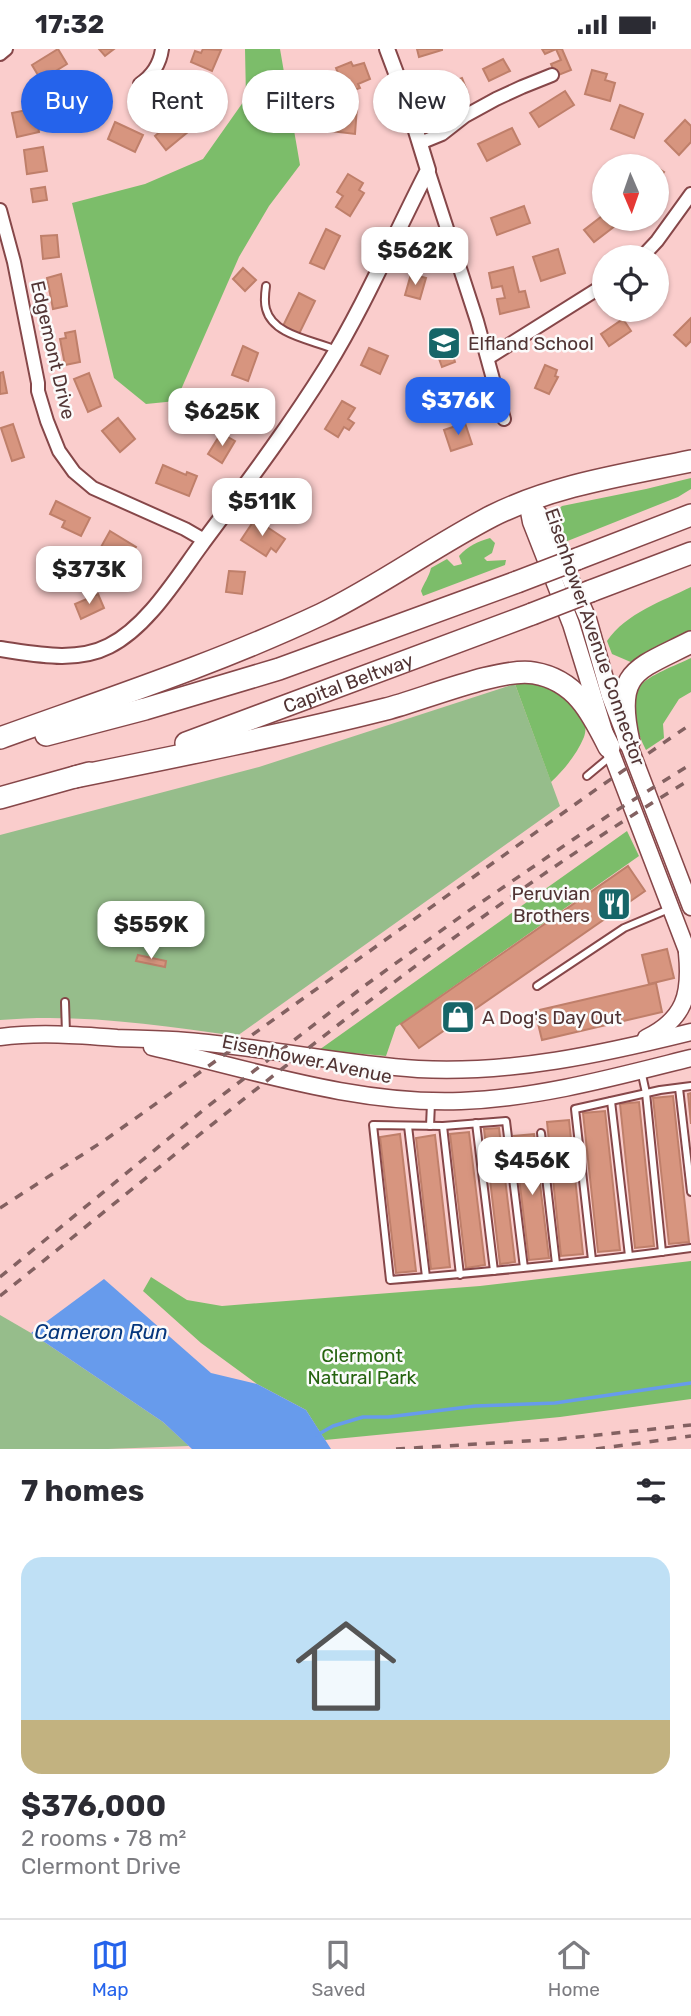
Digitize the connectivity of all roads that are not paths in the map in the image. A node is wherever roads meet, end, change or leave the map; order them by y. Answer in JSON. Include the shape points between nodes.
{"nodes":[{"id":1,"x":6,"y":49,"type":"edge"},
{"id":2,"x":162,"y":49,"type":"edge"},
{"id":3,"x":387,"y":49,"type":"edge"},
{"id":4,"x":0,"y":54,"type":"edge"},
{"id":5,"x":154,"y":70,"type":"edge"},
{"id":6,"x":552,"y":75,"type":"dead end"},
{"id":7,"x":420,"y":143,"type":"junction"},
{"id":8,"x":428,"y":170,"type":"junction"},
{"id":9,"x":691,"y":194,"type":"edge"},
{"id":10,"x":0,"y":210,"type":"edge"},
{"id":11,"x":653,"y":245,"type":"edge"},
{"id":12,"x":265,"y":286,"type":"dead end"},
{"id":13,"x":592,"y":293,"type":"edge"},
{"id":14,"x":336,"y":350,"type":"junction"},
{"id":15,"x":488,"y":358,"type":"junction"},
{"id":16,"x":505,"y":419,"type":"dead end"},
{"id":17,"x":691,"y":461,"type":"edge"},
{"id":18,"x":527,"y":501,"type":"junction"},
{"id":19,"x":691,"y":515,"type":"edge"},
{"id":20,"x":204,"y":540,"type":"junction"},
{"id":21,"x":691,"y":553,"type":"edge"},
{"id":22,"x":691,"y":642,"type":"edge"},
{"id":23,"x":0,"y":649,"type":"edge"},
{"id":24,"x":0,"y":738,"type":"edge"},
{"id":25,"x":0,"y":746,"type":"edge"},
{"id":26,"x":617,"y":748,"type":"junction"},
{"id":27,"x":587,"y":776,"type":"dead end"},
{"id":28,"x":75,"y":777,"type":"junction"},
{"id":29,"x":0,"y":798,"type":"edge"},
{"id":30,"x":691,"y":907,"type":"edge"},
{"id":31,"x":671,"y":908,"type":"junction"},
{"id":32,"x":689,"y":956,"type":"edge"},
{"id":33,"x":537,"y":986,"type":"dead end"},
{"id":34,"x":65,"y":1002,"type":"dead end"},
{"id":35,"x":691,"y":1033,"type":"edge"},
{"id":36,"x":66,"y":1035,"type":"junction"},
{"id":37,"x":0,"y":1037,"type":"edge"},
{"id":38,"x":123,"y":1038,"type":"junction"},
{"id":39,"x":627,"y":1048,"type":"junction"},
{"id":40,"x":691,"y":1058,"type":"edge"},
{"id":41,"x":641,"y":1070,"type":"junction"},
{"id":42,"x":691,"y":1086,"type":"edge"},
{"id":43,"x":679,"y":1088,"type":"junction"},
{"id":44,"x":646,"y":1093,"type":"junction"},
{"id":45,"x":431,"y":1101,"type":"junction"},
{"id":46,"x":611,"y":1101,"type":"junction"},
{"id":47,"x":476,"y":1123,"type":"junction"},
{"id":48,"x":408,"y":1126,"type":"junction"},
{"id":49,"x":430,"y":1126,"type":"junction"},
{"id":50,"x":443,"y":1126,"type":"junction"},
{"id":51,"x":541,"y":1133,"type":"dead end"},
{"id":52,"x":691,"y":1192,"type":"edge"},
{"id":53,"x":691,"y":1248,"type":"edge"},
{"id":54,"x":662,"y":1252,"type":"junction"},
{"id":55,"x":629,"y":1257,"type":"junction"},
{"id":56,"x":592,"y":1260,"type":"junction"},
{"id":57,"x":556,"y":1264,"type":"junction"},
{"id":58,"x":524,"y":1268,"type":"junction"},
{"id":59,"x":494,"y":1271,"type":"junction"},
{"id":60,"x":460,"y":1275,"type":"junction"},
{"id":61,"x":426,"y":1277,"type":"junction"}],
"edges":[{"from":1,"to":4,"type":"street"},
{"from":2,"to":5,"type":"street"},
{"from":3,"to":7,"type":"street"},
{"from":6,"to":7,"type":"street","via":[[496,99]]},
{"from":7,"to":8,"type":"street"},
{"from":8,"to":14,"type":"street"},
{"from":8,"to":15,"type":"street"},
{"from":9,"to":11,"type":"street"},
{"from":10,"to":20,"type":"street","name":"Edgemont Drive","via":[[38,391],[65,461],[93,488]]},
{"from":12,"to":14,"type":"lane","via":[[265,307],[273,323],[298,338]]},
{"from":13,"to":15,"type":"street"},
{"from":14,"to":20,"type":"street"},
{"from":15,"to":16,"type":"street"},
{"from":17,"to":18,"type":"highway"},
{"from":18,"to":24,"type":"highway","via":[[286,630]]},
{"from":18,"to":26,"type":"main road","name":"Eisenhower Avenue Connector","via":[[547,528],[588,619],[610,696]]},
{"from":19,"to":25,"type":"highway","name":"Capital Beltway","bridge":true,"via":[[279,669]]},
{"from":20,"to":23,"type":"street","via":[[145,618],[111,646],[71,656]]},
{"from":21,"to":28,"type":"highway","name":"Capital Beltway","bridge":true,"via":[[198,739]]},
{"from":22,"to":26,"type":"highway","via":[[632,676],[624,695]]},
{"from":26,"to":27,"type":"lane"},
{"from":26,"to":28,"type":"highway","via":[[575,692],[549,677],[519,673],[300,731]]},
{"from":26,"to":30,"type":"main road","name":"Eisenhower Avenue Connector"},
{"from":26,"to":31,"type":"main road","name":"Eisenhower Avenue Connector"},
{"from":28,"to":29,"type":"highway","name":"Capital Beltway"},
{"from":31,"to":32,"type":"main road","name":"Eisenhower Avenue Connector"},
{"from":31,"to":33,"type":"lane","via":[[624,927]]},
{"from":32,"to":39,"type":"main road","name":"Eisenhower Avenue Connector","via":[[690,978],[674,1020]]},
{"from":34,"to":36,"type":"lane"},
{"from":35,"to":39,"type":"main road","name":"Eisenhower Avenue"},
{"from":36,"to":37,"type":"main road","name":"Eisenhower Avenue"},
{"from":36,"to":38,"type":"main road","name":"Eisenhower Avenue"},
{"from":38,"to":39,"type":"main road","name":"Eisenhower Avenue","via":[[441,1070],[531,1065]]},
{"from":38,"to":45,"type":"main road","name":"Eisenhower Avenue","via":[[321,1087]]},
{"from":40,"to":41,"type":"main road","name":"Eisenhower Avenue"},
{"from":41,"to":44,"type":"lane"},
{"from":41,"to":45,"type":"main road","name":"Eisenhower Avenue","via":[[512,1097]]},
{"from":42,"to":43,"type":"lane"},
{"from":43,"to":44,"type":"lane"},
{"from":43,"to":52,"type":"lane"},
{"from":44,"to":46,"type":"lane"},
{"from":44,"to":54,"type":"lane"},
{"from":45,"to":49,"type":"lane"},
{"from":46,"to":55,"type":"lane"},
{"from":46,"to":56,"type":"lane","via":[[575,1109]]},
{"from":47,"to":50,"type":"lane"},
{"from":47,"to":58,"type":"lane","via":[[506,1121]]},
{"from":47,"to":59,"type":"lane"},
{"from":48,"to":49,"type":"lane"},
{"from":48,"to":61,"type":"lane"},
{"from":48,"to":61,"type":"lane","via":[[373,1125],[390,1280]]},
{"from":49,"to":50,"type":"lane"},
{"from":50,"to":60,"type":"lane"},
{"from":51,"to":57,"type":"lane"},
{"from":53,"to":54,"type":"lane"},
{"from":54,"to":55,"type":"lane"},
{"from":55,"to":56,"type":"lane"},
{"from":56,"to":57,"type":"lane"},
{"from":57,"to":58,"type":"lane"},
{"from":58,"to":59,"type":"lane"},
{"from":59,"to":60,"type":"lane"},
{"from":60,"to":61,"type":"lane"}]}
